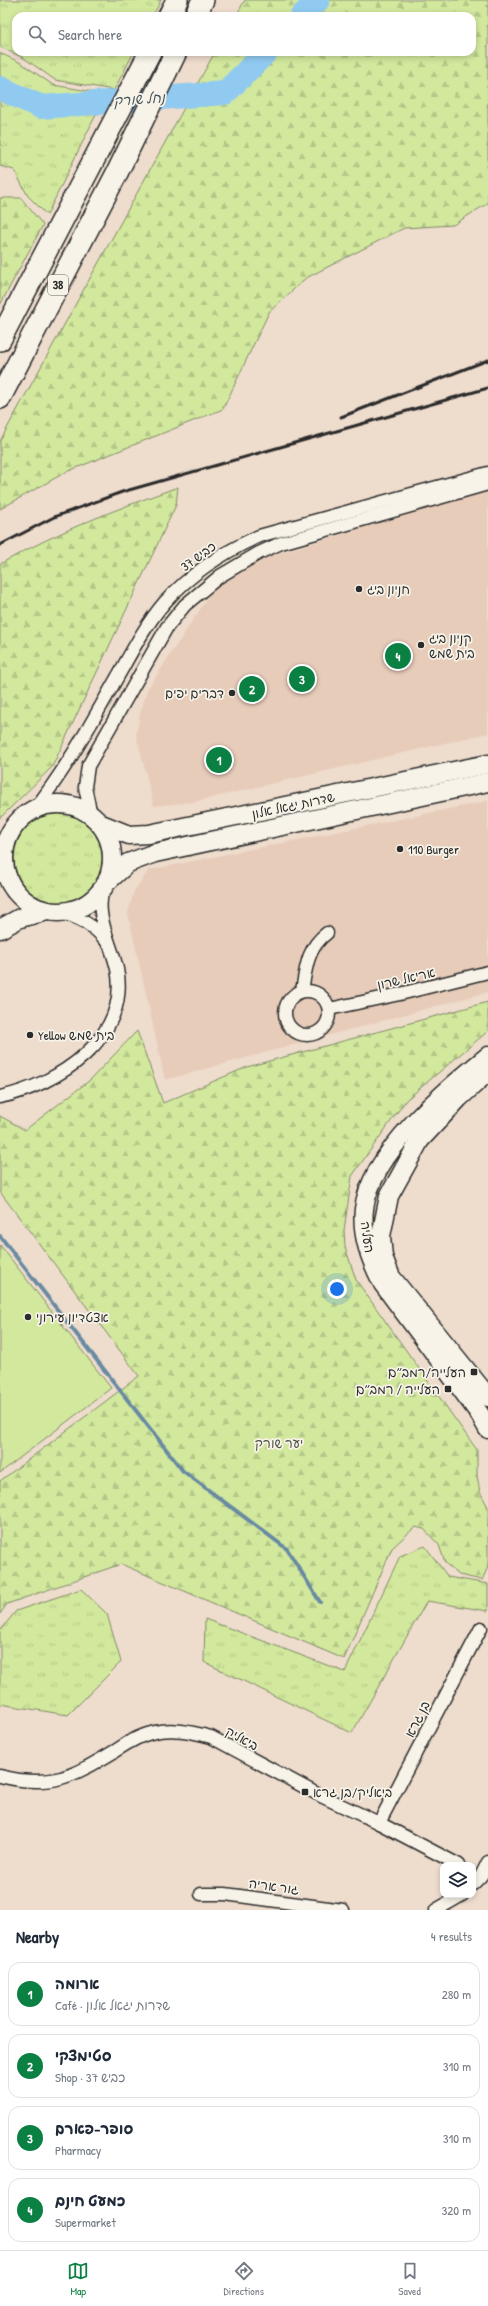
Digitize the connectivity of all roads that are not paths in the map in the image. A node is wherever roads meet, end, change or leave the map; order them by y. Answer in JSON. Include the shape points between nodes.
{"nodes":[{"id":1,"x":177,"y":0,"type":"edge"},
{"id":2,"x":203,"y":0,"type":"edge"},
{"id":3,"x":171,"y":12,"type":"edge"},
{"id":4,"x":197,"y":12,"type":"edge"},
{"id":5,"x":148,"y":56,"type":"edge"},
{"id":6,"x":174,"y":56,"type":"edge"},
{"id":7,"x":0,"y":340,"type":"edge"},
{"id":8,"x":0,"y":398,"type":"edge"},
{"id":9,"x":488,"y":473,"type":"edge"},
{"id":10,"x":488,"y":484,"type":"edge"},
{"id":11,"x":488,"y":764,"type":"edge"},
{"id":12,"x":488,"y":782,"type":"edge"},
{"id":13,"x":34,"y":810,"type":"junction"},
{"id":14,"x":95,"y":819,"type":"junction"},
{"id":15,"x":4,"y":866,"type":"junction"},
{"id":16,"x":105,"y":884,"type":"junction"},
{"id":17,"x":0,"y":892,"type":"edge"},
{"id":18,"x":52,"y":912,"type":"junction"},
{"id":19,"x":0,"y":929,"type":"edge"},
{"id":20,"x":327,"y":933,"type":"dead end"},
{"id":21,"x":110,"y":946,"type":"junction"},
{"id":22,"x":488,"y":972,"type":"edge"},
{"id":23,"x":302,"y":991,"type":"junction"},
{"id":24,"x":329,"y":1009,"type":"junction"},
{"id":25,"x":488,"y":1056,"type":"edge"},
{"id":26,"x":488,"y":1072,"type":"edge"},
{"id":27,"x":0,"y":1097,"type":"edge"},
{"id":28,"x":488,"y":1397,"type":"edge"},
{"id":29,"x":488,"y":1429,"type":"edge"},
{"id":30,"x":480,"y":1628,"type":"dead end"},
{"id":31,"x":0,"y":1776,"type":"edge"},
{"id":32,"x":379,"y":1824,"type":"junction"},
{"id":33,"x":453,"y":1862,"type":"edge"},
{"id":34,"x":488,"y":1862,"type":"edge"},
{"id":35,"x":476,"y":1878,"type":"edge"},
{"id":36,"x":200,"y":1894,"type":"dead end"},
{"id":37,"x":457,"y":1898,"type":"edge"},
{"id":38,"x":343,"y":1910,"type":"edge"},
{"id":39,"x":436,"y":1910,"type":"edge"}],
"edges":[{"from":1,"to":3,"type":"highway"},
{"from":2,"to":4,"type":"highway"},
{"from":5,"to":7,"type":"highway","number":"38"},
{"from":6,"to":8,"type":"highway","number":"38","via":[[117,173]]},
{"from":9,"to":13,"type":"street","name":"כביש 37","via":[[259,536],[196,573],[154,616],[63,772]]},
{"from":10,"to":14,"type":"street","via":[[281,543],[236,566],[203,589],[181,611],[157,642],[88,766],[85,787]]},
{"from":11,"to":14,"type":"main road","name":"שדרות יגאל אלון","via":[[155,833],[129,835]]},
{"from":12,"to":16,"type":"main road","name":"שדרות יגאל אלון","via":[[155,853],[128,863]]},
{"from":13,"to":14,"type":"main road","via":[[63,804],[76,807]]},
{"from":13,"to":15,"type":"main road","via":[[20,820],[10,833],[4,849]]},
{"from":14,"to":16,"type":"main road","via":[[108,837],[112,853],[111,868]]},
{"from":15,"to":17,"type":"main road"},
{"from":15,"to":18,"type":"main road","via":[[9,882],[18,896],[32,906]]},
{"from":16,"to":18,"type":"main road","via":[[97,896],[84,906],[69,911]]},
{"from":16,"to":21,"type":"street","via":[[101,907]]},
{"from":18,"to":19,"type":"main road","via":[[20,918]]},
{"from":18,"to":21,"type":"street","via":[[71,915],[88,924]]},
{"from":20,"to":23,"type":"street","via":[[314,945],[309,955]]},
{"from":21,"to":27,"type":"street","via":[[117,970],[118,993],[113,1014],[104,1032],[78,1062],[62,1073],[31,1089]]},
{"from":22,"to":24,"type":"street","name":"אריאל שרון"},
{"from":23,"to":24,"type":"street","via":[[322,996]]},
{"from":23,"to":24,"type":"street","via":[[290,999],[285,1012],[286,1020],[295,1032],[309,1035],[322,1030],[327,1024]]},
{"from":25,"to":29,"type":"main road","name":"העליה","via":[[423,1113],[393,1148],[375,1176],[364,1209],[366,1239],[372,1263],[383,1284],[479,1413]]},
{"from":26,"to":28,"type":"main road","name":"העליה","via":[[459,1098],[420,1140],[389,1196],[381,1236],[383,1257],[391,1277]]},
{"from":30,"to":32,"type":"street","name":"בן גרא"},
{"from":31,"to":32,"type":"street","name":"ביאליק","via":[[31,1782],[60,1779],[87,1768],[151,1732],[179,1730],[211,1737],[320,1796]]},
{"from":32,"to":33,"type":"street","name":"ביאליק"},
{"from":34,"to":35,"type":"street"},
{"from":36,"to":38,"type":"street","name":"גור אריה","via":[[240,1895]]},
{"from":37,"to":39,"type":"street"}]}
